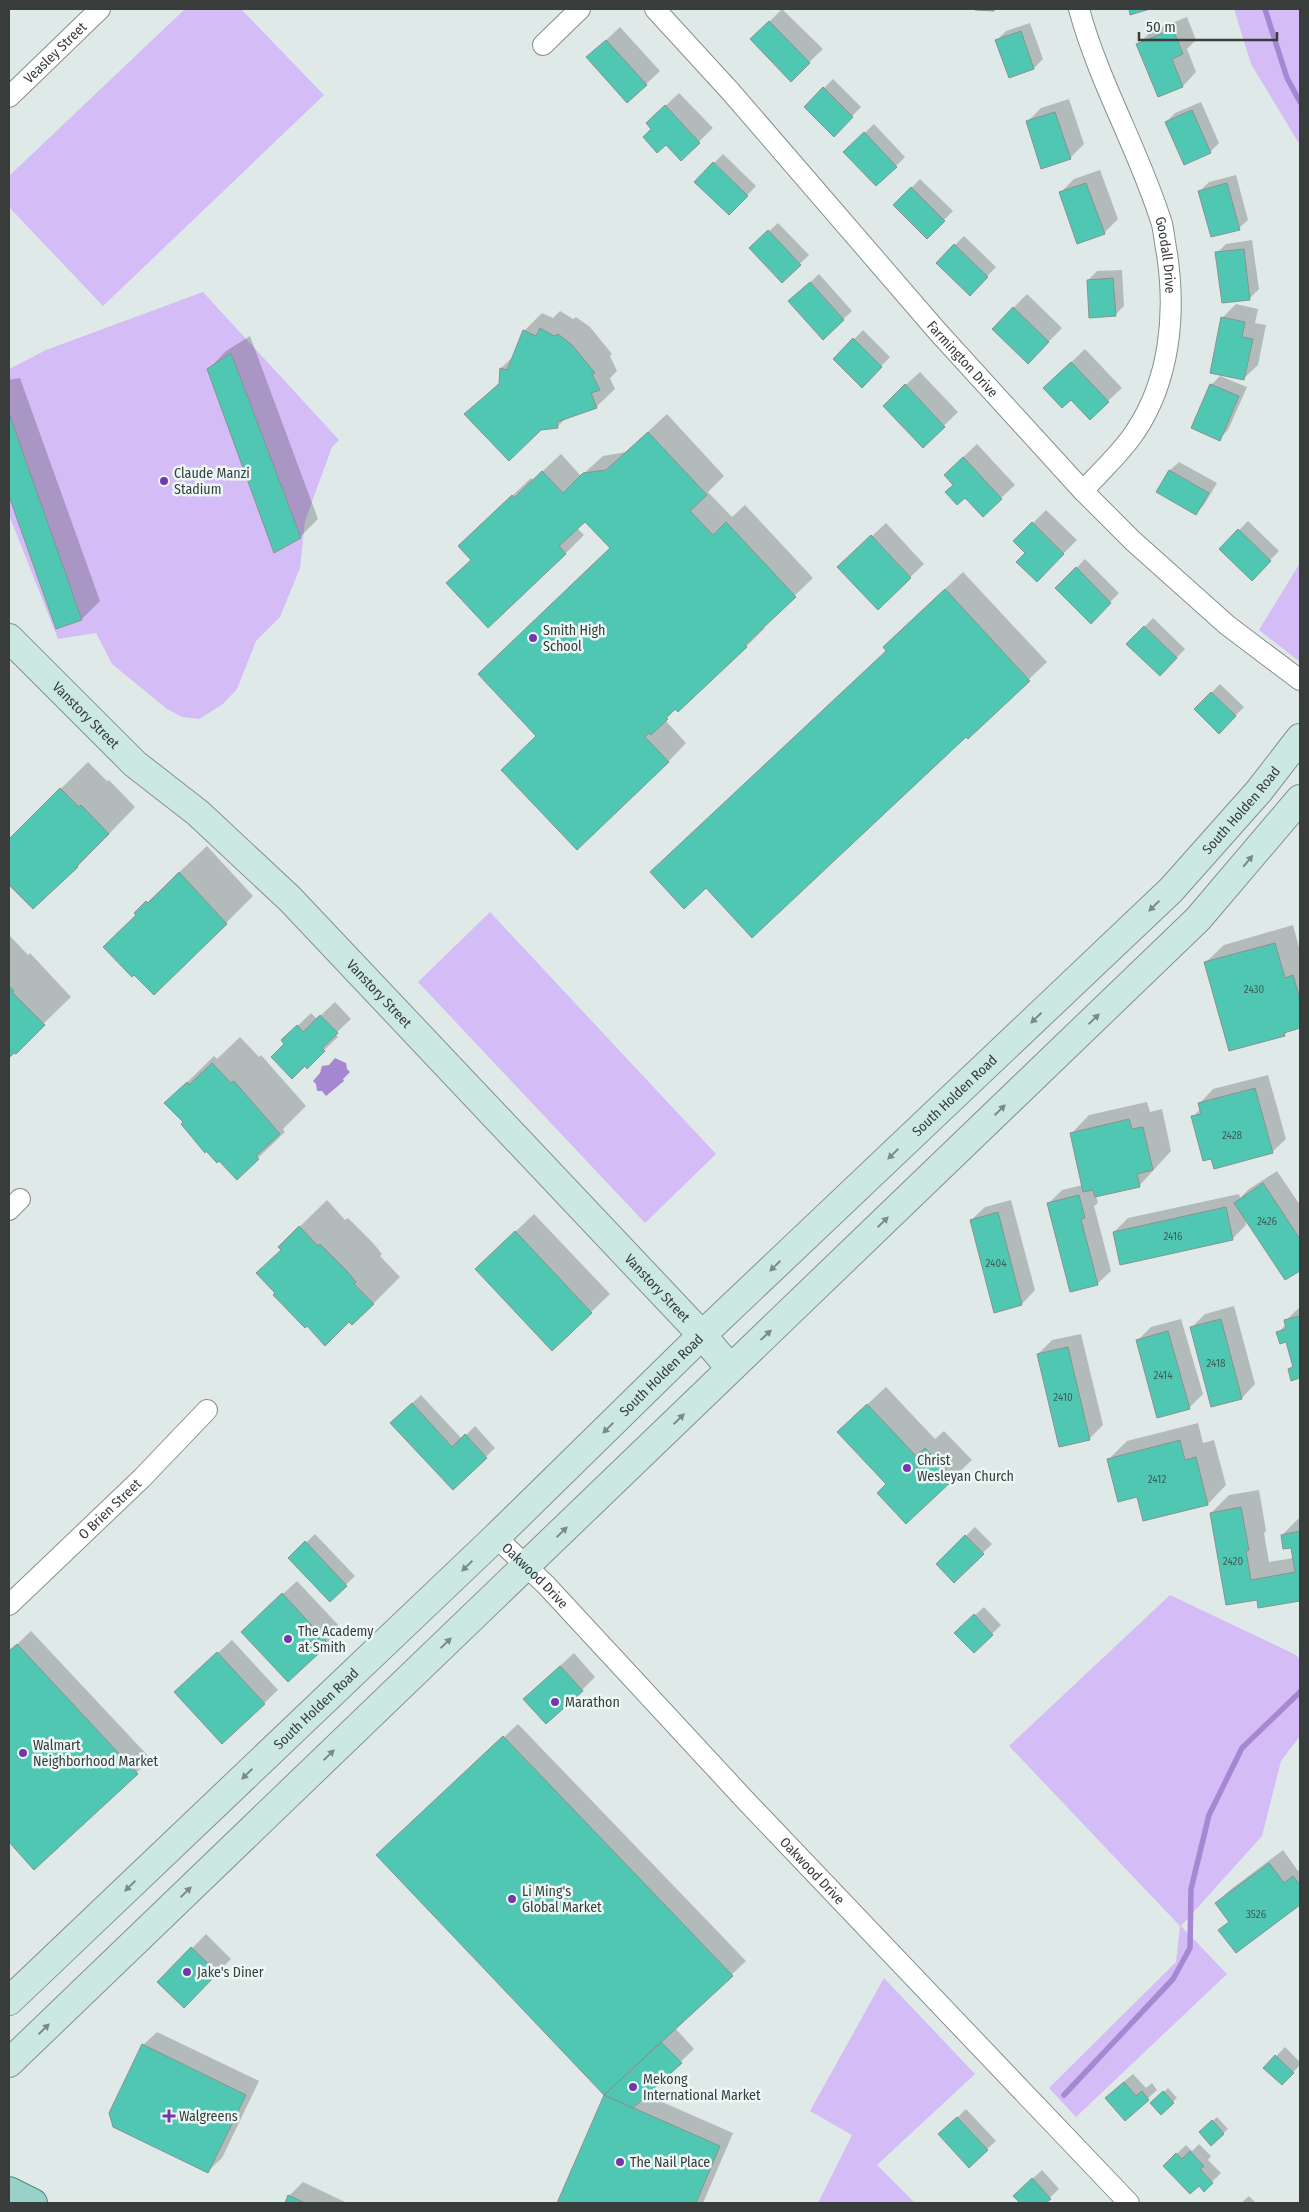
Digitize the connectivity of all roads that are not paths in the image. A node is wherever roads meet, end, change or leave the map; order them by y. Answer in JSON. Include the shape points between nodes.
{"nodes":[{"id":1,"x":100,"y":9,"type":"edge"},
{"id":2,"x":580,"y":9,"type":"edge"},
{"id":3,"x":656,"y":9,"type":"edge"},
{"id":4,"x":1079,"y":9,"type":"edge"},
{"id":5,"x":543,"y":45,"type":"dead end"},
{"id":6,"x":9,"y":97,"type":"edge"},
{"id":7,"x":1083,"y":491,"type":"junction"},
{"id":8,"x":9,"y":638,"type":"edge"},
{"id":9,"x":1300,"y":680,"type":"edge"},
{"id":10,"x":1300,"y":738,"type":"edge"},
{"id":11,"x":1300,"y":799,"type":"edge"},
{"id":12,"x":702,"y":1335,"type":"junction"},
{"id":13,"x":730,"y":1368,"type":"junction"},
{"id":14,"x":206,"y":1410,"type":"dead end"},
{"id":15,"x":496,"y":1537,"type":"junction"},
{"id":16,"x":527,"y":1566,"type":"junction"},
{"id":17,"x":9,"y":1605,"type":"edge"},
{"id":18,"x":269,"y":1754,"type":"junction"},
{"id":19,"x":298,"y":1784,"type":"junction"},
{"id":20,"x":9,"y":2001,"type":"edge"},
{"id":21,"x":9,"y":2063,"type":"edge"},
{"id":22,"x":9,"y":2191,"type":"edge"},
{"id":23,"x":33,"y":2203,"type":"edge"},
{"id":24,"x":1129,"y":2203,"type":"edge"}],
"edges":[{"from":1,"to":6,"type":"street","name":"Veasley Street"},
{"from":2,"to":5,"type":"street"},
{"from":3,"to":7,"type":"street","name":"Farmington Drive","via":[[938,332]]},
{"from":4,"to":7,"type":"street","name":"Goodall Drive","via":[[1089,45],[1162,225],[1171,279],[1170,334],[1159,384],[1135,432]]},
{"from":7,"to":9,"type":"street","name":"Farmington Drive","via":[[1227,625]]},
{"from":8,"to":12,"type":"main road","name":"Vanstory Street","via":[[135,764],[198,813],[290,899]]},
{"from":10,"to":12,"type":"main road","name":"South Holden Road","one_way":true,"via":[[1259,790],[1170,890]]},
{"from":13,"to":11,"type":"main road","one_way":true,"via":[[1198,919]]},
{"from":12,"to":13,"type":"main road","name":"Vanstory Street"},
{"from":12,"to":15,"type":"main road","name":"South Holden Road","one_way":true},
{"from":16,"to":13,"type":"main road","one_way":true},
{"from":14,"to":17,"type":"street","name":"O Brien Street","via":[[142,1478]]},
{"from":15,"to":16,"type":"street","name":"Oakwood Drive"},
{"from":15,"to":18,"type":"main road","name":"South Holden Road","one_way":true},
{"from":19,"to":16,"type":"main road","one_way":true},
{"from":16,"to":24,"type":"street","name":"Oakwood Drive"},
{"from":18,"to":19,"type":"main road"},
{"from":18,"to":20,"type":"main road","name":"South Holden Road","one_way":true},
{"from":21,"to":19,"type":"main road","one_way":true},
{"from":22,"to":23,"type":"main road"}]}
